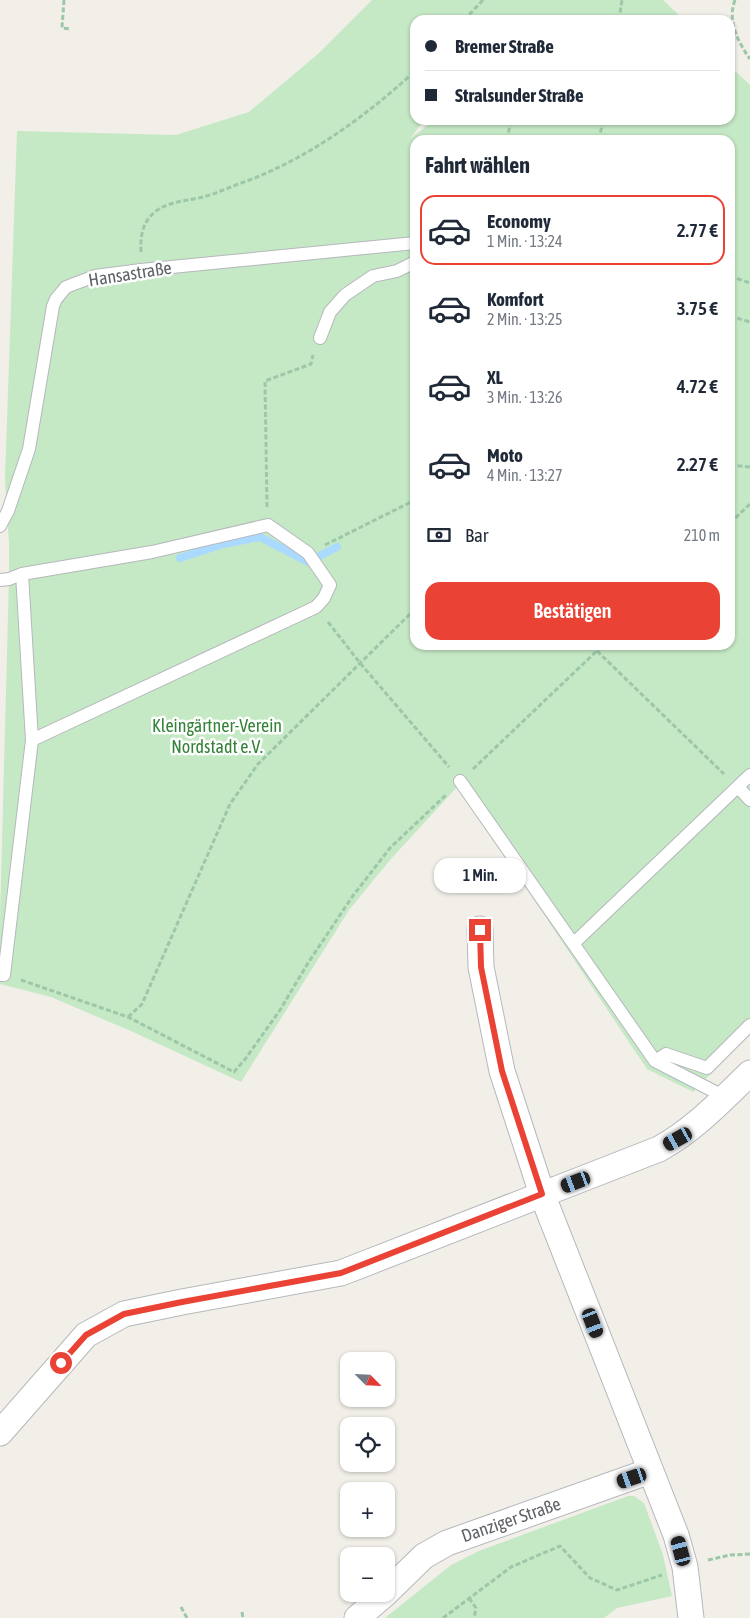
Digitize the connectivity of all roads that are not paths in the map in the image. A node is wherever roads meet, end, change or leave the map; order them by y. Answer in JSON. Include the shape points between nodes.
{"nodes":[{"id":1,"x":410,"y":243,"type":"edge"},
{"id":2,"x":410,"y":265,"type":"edge"},
{"id":3,"x":320,"y":338,"type":"road end"},
{"id":4,"x":0,"y":526,"type":"edge"},
{"id":5,"x":22,"y":574,"type":"junction"},
{"id":6,"x":0,"y":580,"type":"edge"},
{"id":7,"x":32,"y":740,"type":"junction"},
{"id":8,"x":750,"y":775,"type":"edge"},
{"id":9,"x":460,"y":781,"type":"road end"},
{"id":10,"x":738,"y":787,"type":"junction"},
{"id":11,"x":750,"y":800,"type":"edge"},
{"id":12,"x":480,"y":930,"type":"dead end"},
{"id":13,"x":574,"y":943,"type":"junction"},
{"id":14,"x":2,"y":975,"type":"edge"},
{"id":15,"x":750,"y":1025,"type":"edge"},
{"id":16,"x":655,"y":1061,"type":"junction"},
{"id":17,"x":750,"y":1073,"type":"edge"},
{"id":18,"x":726,"y":1097,"type":"junction"},
{"id":19,"x":542,"y":1194,"type":"junction"},
{"id":20,"x":0,"y":1433,"type":"edge"},
{"id":21,"x":650,"y":1471,"type":"junction"},
{"id":22,"x":395,"y":1584,"type":"edge"},
{"id":23,"x":376,"y":1602,"type":"edge"},
{"id":24,"x":357,"y":1618,"type":"edge"},
{"id":25,"x":691,"y":1618,"type":"edge"}],
"edges":[{"from":1,"to":4,"type":"lane","name":"Hansastraße","via":[[141,270],[95,276],[66,287],[53,306],[29,449],[17,488]]},
{"from":2,"to":3,"type":"lane","via":[[398,271],[373,276],[345,295],[330,312]]},
{"from":5,"to":6,"type":"lane"},
{"from":5,"to":7,"type":"lane"},
{"from":5,"to":7,"type":"lane","via":[[152,552],[268,525],[312,557],[330,585],[316,607]]},
{"from":7,"to":14,"type":"lane"},
{"from":8,"to":10,"type":"lane"},
{"from":9,"to":13,"type":"lane"},
{"from":10,"to":11,"type":"lane"},
{"from":10,"to":13,"type":"lane"},
{"from":12,"to":19,"type":"street","via":[[481,967],[502,1071]]},
{"from":13,"to":16,"type":"lane"},
{"from":15,"to":16,"type":"lane","via":[[707,1068],[666,1054]]},
{"from":16,"to":18,"type":"lane"},
{"from":17,"to":18,"type":"street"},
{"from":18,"to":19,"type":"street","via":[[678,1139]]},
{"from":19,"to":20,"type":"street","via":[[341,1273],[124,1314],[86,1335]]},
{"from":19,"to":21,"type":"street"},
{"from":21,"to":22,"type":"street","name":"Danziger Straße","via":[[447,1543],[424,1556]]},
{"from":21,"to":25,"type":"street","via":[[676,1535],[685,1568]]},
{"from":23,"to":24,"type":"street","name":"Danziger Straße"}]}
